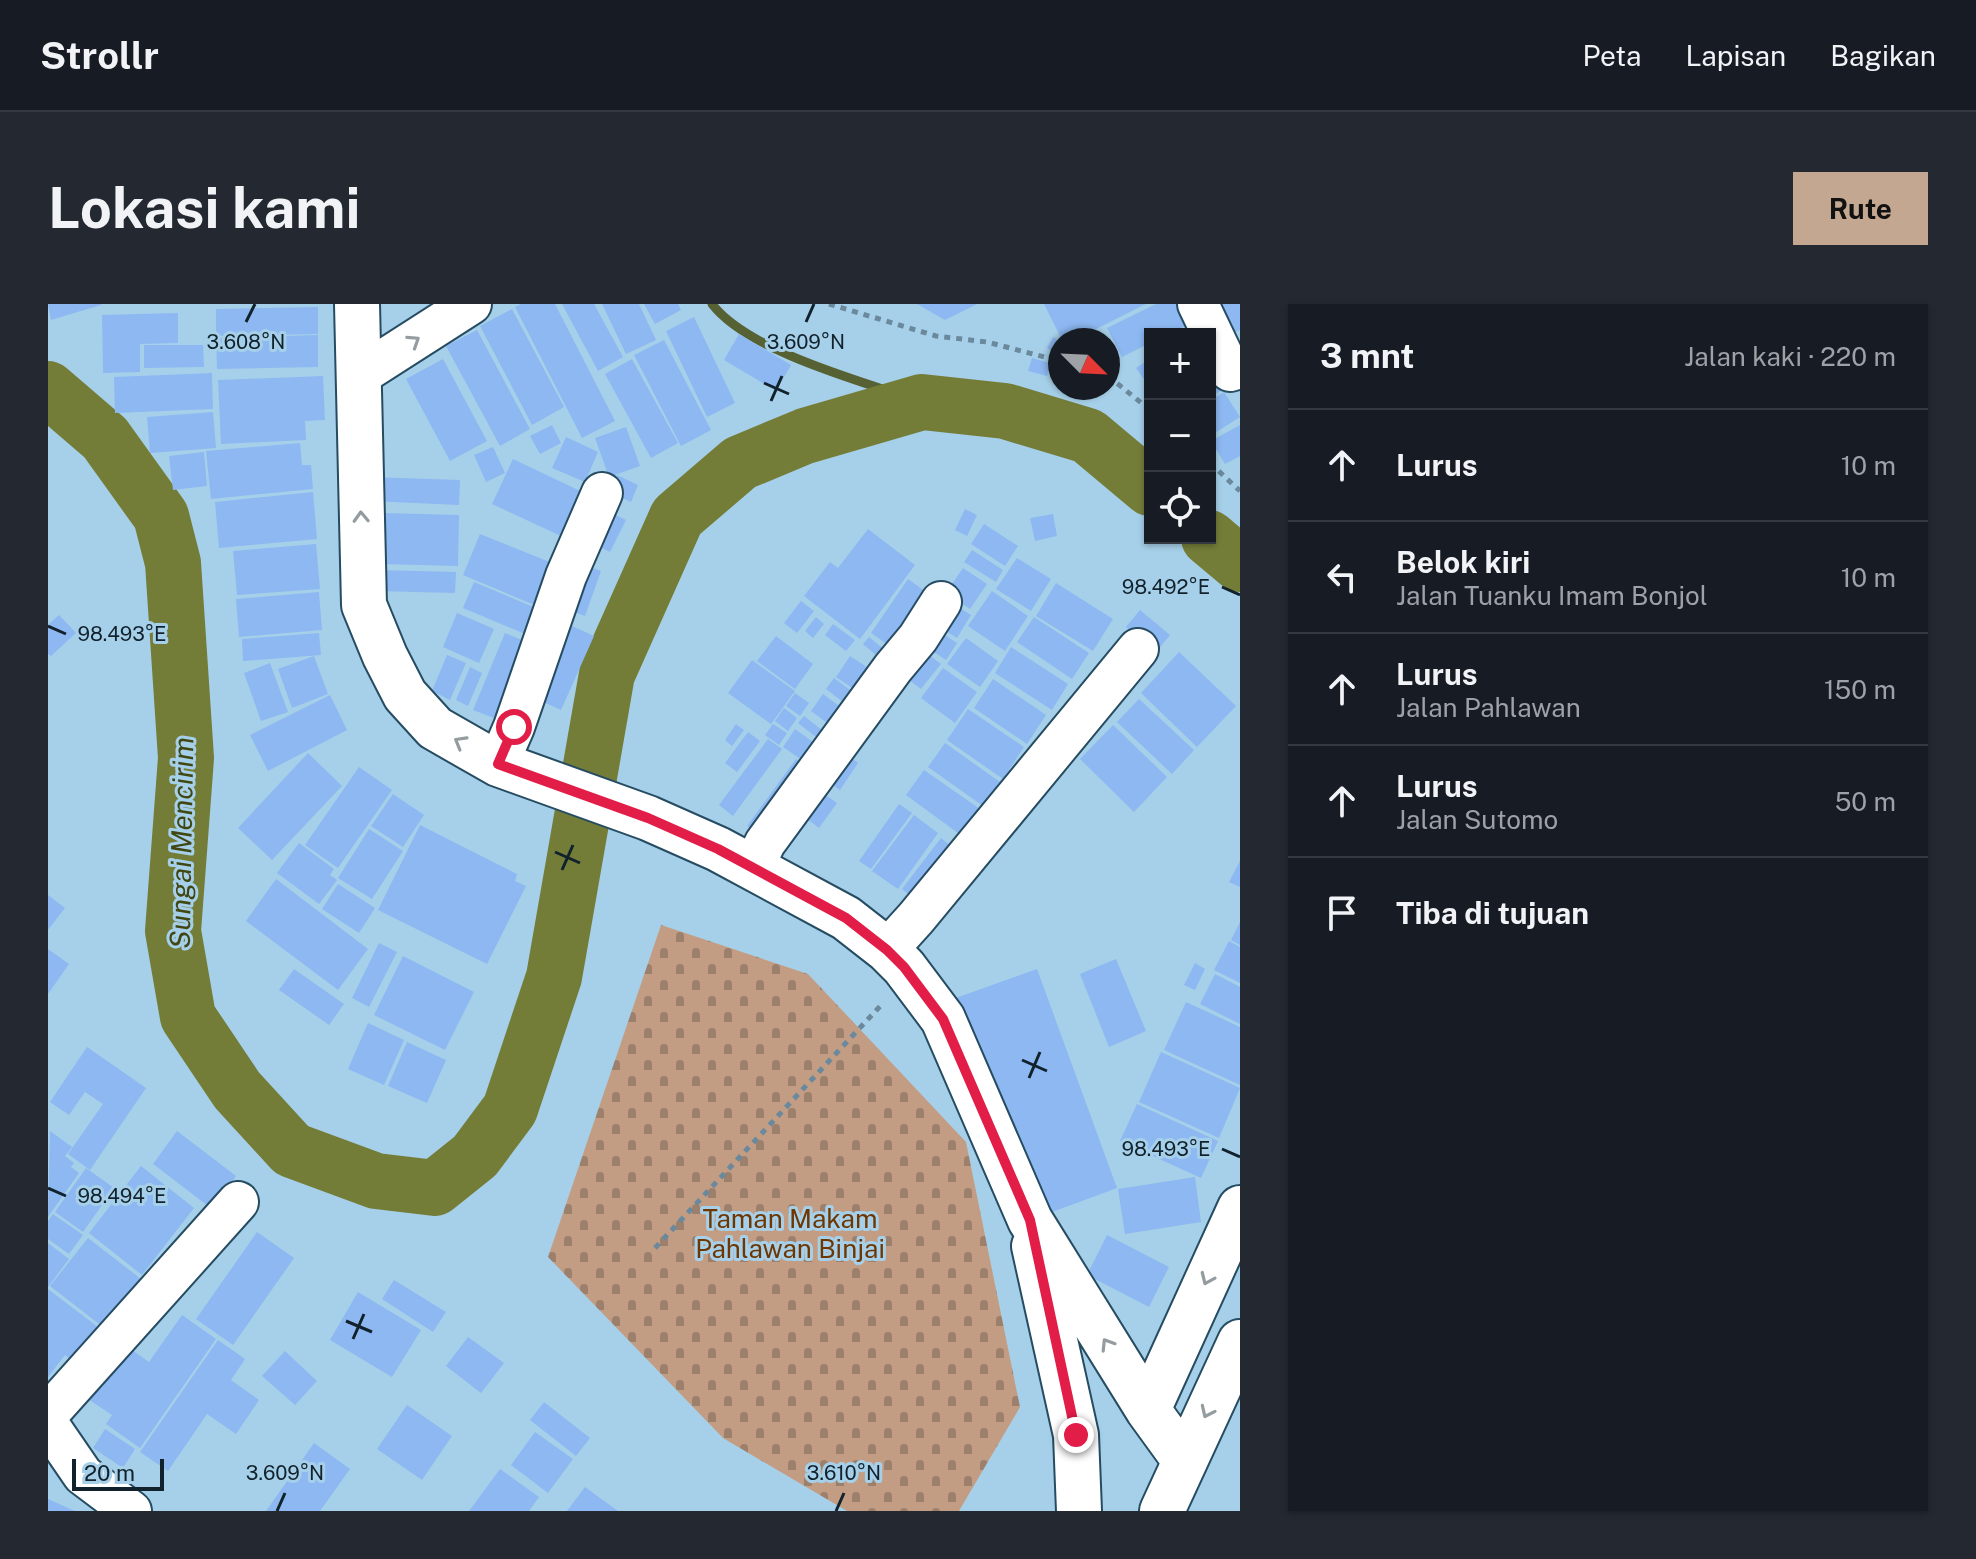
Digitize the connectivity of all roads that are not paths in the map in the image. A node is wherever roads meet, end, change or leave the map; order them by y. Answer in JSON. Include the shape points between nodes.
{"nodes":[{"id":1,"x":357,"y":304,"type":"edge"},
{"id":2,"x":471,"y":304,"type":"edge"},
{"id":3,"x":1198,"y":304,"type":"edge"},
{"id":4,"x":1240,"y":368,"type":"edge"},
{"id":5,"x":357,"y":377,"type":"junction"},
{"id":6,"x":602,"y":493,"type":"dead end"},
{"id":7,"x":941,"y":602,"type":"dead end"},
{"id":8,"x":1138,"y":649,"type":"dead end"},
{"id":9,"x":498,"y":764,"type":"junction"},
{"id":10,"x":753,"y":868,"type":"junction"},
{"id":11,"x":898,"y":962,"type":"junction"},
{"id":12,"x":238,"y":1202,"type":"dead end"},
{"id":13,"x":1238,"y":1218,"type":"edge"},
{"id":14,"x":1030,"y":1220,"type":"junction"},
{"id":15,"x":1235,"y":1363,"type":"edge"},
{"id":16,"x":1148,"y":1410,"type":"junction"},
{"id":17,"x":48,"y":1414,"type":"edge"},
{"id":18,"x":48,"y":1424,"type":"edge"},
{"id":19,"x":1185,"y":1461,"type":"junction"},
{"id":20,"x":131,"y":1511,"type":"edge"},
{"id":21,"x":1079,"y":1511,"type":"edge"},
{"id":22,"x":1162,"y":1511,"type":"edge"}],
"edges":[{"from":1,"to":5,"type":"main road"},
{"from":5,"to":2,"type":"street","one_way":true},
{"from":3,"to":4,"type":"street","via":[[1230,371]]},
{"from":9,"to":5,"type":"main road","one_way":true,"via":[[435,728],[405,695],[364,605]]},
{"from":6,"to":9,"type":"street"},
{"from":7,"to":10,"type":"street","via":[[765,843]]},
{"from":8,"to":11,"type":"street","via":[[916,918]]},
{"from":9,"to":10,"type":"main road","via":[[648,818]]},
{"from":10,"to":11,"type":"main road","via":[[846,918]]},
{"from":11,"to":14,"type":"main road","via":[[943,1019]]},
{"from":12,"to":17,"type":"street"},
{"from":13,"to":16,"type":"main road","one_way":true},
{"from":16,"to":14,"type":"main road","one_way":true},
{"from":14,"to":21,"type":"main road","via":[[1076,1435]]},
{"from":15,"to":19,"type":"main road","one_way":true},
{"from":16,"to":19,"type":"main road"},
{"from":18,"to":20,"type":"street","via":[[83,1475]]},
{"from":19,"to":22,"type":"main road"}]}
